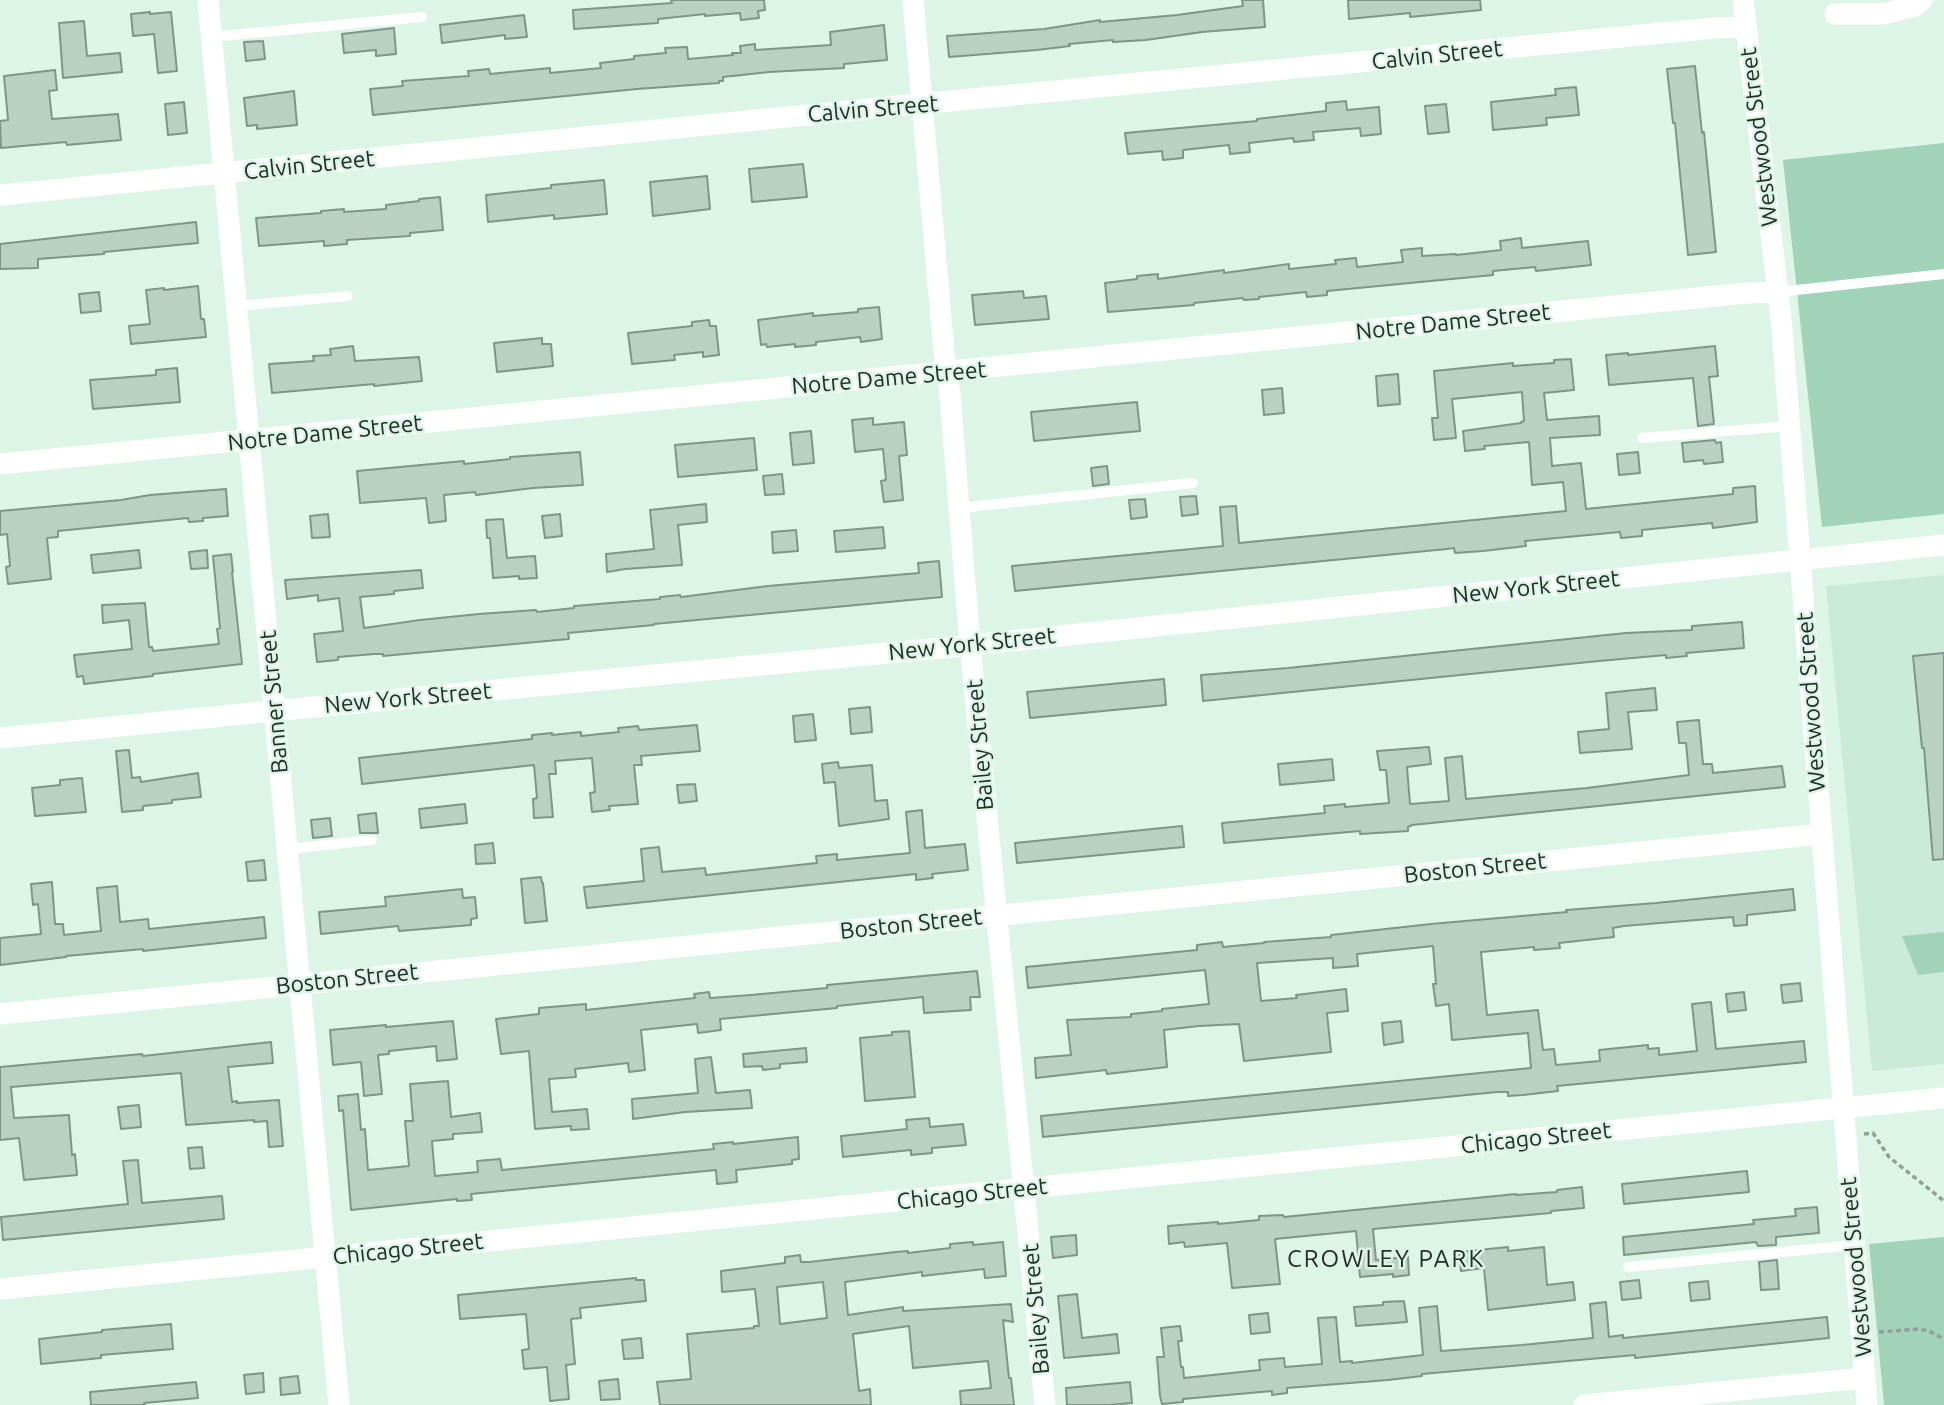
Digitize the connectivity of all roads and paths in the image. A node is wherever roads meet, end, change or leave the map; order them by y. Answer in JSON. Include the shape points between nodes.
{"nodes":[{"id":1,"x":208,"y":0,"type":"edge"},
{"id":2,"x":913,"y":0,"type":"edge"},
{"id":3,"x":1743,"y":0,"type":"edge"},
{"id":4,"x":1922,"y":0,"type":"edge"},
{"id":5,"x":1835,"y":15,"type":"dead end"},
{"id":6,"x":422,"y":17,"type":"dead end"},
{"id":7,"x":1746,"y":27,"type":"junction"},
{"id":8,"x":211,"y":37,"type":"junction"},
{"id":9,"x":922,"y":104,"type":"junction"},
{"id":10,"x":224,"y":173,"type":"junction"},
{"id":11,"x":0,"y":195,"type":"edge"},
{"id":12,"x":1944,"y":274,"type":"edge"},
{"id":13,"x":1778,"y":292,"type":"junction"},
{"id":14,"x":348,"y":296,"type":"dead end"},
{"id":15,"x":237,"y":306,"type":"junction"},
{"id":16,"x":948,"y":372,"type":"junction"},
{"id":17,"x":1790,"y":426,"type":"junction"},
{"id":18,"x":1642,"y":438,"type":"dead end"},
{"id":19,"x":249,"y":440,"type":"junction"},
{"id":20,"x":0,"y":464,"type":"edge"},
{"id":21,"x":1193,"y":483,"type":"dead end"},
{"id":22,"x":959,"y":508,"type":"junction"},
{"id":23,"x":1944,"y":545,"type":"edge"},
{"id":24,"x":1800,"y":561,"type":"junction"},
{"id":25,"x":970,"y":645,"type":"junction"},
{"id":26,"x":275,"y":711,"type":"junction"},
{"id":27,"x":0,"y":738,"type":"edge"},
{"id":28,"x":1822,"y":834,"type":"junction"},
{"id":29,"x":372,"y":840,"type":"dead end"},
{"id":30,"x":288,"y":849,"type":"junction"},
{"id":31,"x":997,"y":915,"type":"junction"},
{"id":32,"x":300,"y":984,"type":"junction"},
{"id":33,"x":0,"y":1014,"type":"edge"},
{"id":34,"x":1944,"y":1098,"type":"edge"},
{"id":35,"x":1843,"y":1108,"type":"junction"},
{"id":36,"x":1859,"y":1135,"type":"dead end"},
{"id":37,"x":1024,"y":1189,"type":"junction"},
{"id":38,"x":1944,"y":1201,"type":"edge"},
{"id":39,"x":1854,"y":1245,"type":"junction"},
{"id":40,"x":326,"y":1258,"type":"junction"},
{"id":41,"x":1628,"y":1267,"type":"dead end"},
{"id":42,"x":0,"y":1289,"type":"edge"},
{"id":43,"x":1861,"y":1334,"type":"junction"},
{"id":44,"x":1944,"y":1339,"type":"edge"},
{"id":45,"x":1865,"y":1378,"type":"junction"},
{"id":46,"x":340,"y":1405,"type":"edge"},
{"id":47,"x":1045,"y":1405,"type":"edge"},
{"id":48,"x":1584,"y":1405,"type":"edge"},
{"id":49,"x":1867,"y":1405,"type":"edge"}],
"edges":[{"from":1,"to":8,"type":"street","name":"Banner Street"},
{"from":2,"to":9,"type":"street","name":"Bailey Street"},
{"from":3,"to":7,"type":"street","name":"Westwood Street"},
{"from":4,"to":5,"type":"street","via":[[1883,14]]},
{"from":6,"to":8,"type":"lane"},
{"from":7,"to":9,"type":"street","name":"Calvin Street"},
{"from":7,"to":13,"type":"street","name":"Westwood Street"},
{"from":8,"to":10,"type":"street","name":"Banner Street"},
{"from":9,"to":10,"type":"street","name":"Calvin Street"},
{"from":9,"to":16,"type":"street","name":"Bailey Street"},
{"from":10,"to":11,"type":"street","name":"Calvin Street"},
{"from":10,"to":15,"type":"street","name":"Banner Street"},
{"from":12,"to":13,"type":"lane"},
{"from":13,"to":16,"type":"street","name":"Notre Dame Street"},
{"from":13,"to":17,"type":"street","name":"Westwood Street"},
{"from":14,"to":15,"type":"lane"},
{"from":15,"to":19,"type":"street","name":"Banner Street"},
{"from":16,"to":19,"type":"street","name":"Notre Dame Street"},
{"from":16,"to":22,"type":"street","name":"Bailey Street"},
{"from":17,"to":18,"type":"lane"},
{"from":17,"to":24,"type":"street","name":"Westwood Street"},
{"from":19,"to":20,"type":"street","name":"Notre Dame Street"},
{"from":19,"to":26,"type":"street","name":"Banner Street"},
{"from":21,"to":22,"type":"lane"},
{"from":22,"to":25,"type":"street","name":"Bailey Street"},
{"from":23,"to":24,"type":"street","name":"New York Street"},
{"from":24,"to":25,"type":"street","name":"New York Street"},
{"from":24,"to":28,"type":"street","name":"Westwood Street"},
{"from":25,"to":26,"type":"street","name":"New York Street"},
{"from":25,"to":31,"type":"street","name":"Bailey Street"},
{"from":26,"to":27,"type":"street","name":"New York Street"},
{"from":26,"to":30,"type":"street","name":"Banner Street"},
{"from":28,"to":31,"type":"street","name":"Boston Street"},
{"from":28,"to":35,"type":"street","name":"Westwood Street"},
{"from":29,"to":30,"type":"lane"},
{"from":30,"to":32,"type":"street","name":"Banner Street"},
{"from":31,"to":32,"type":"street","name":"Boston Street"},
{"from":31,"to":37,"type":"street","name":"Bailey Street"},
{"from":32,"to":33,"type":"street","name":"Boston Street"},
{"from":32,"to":40,"type":"street","name":"Banner Street"},
{"from":34,"to":35,"type":"street","name":"Chicago Street"},
{"from":35,"to":37,"type":"street","name":"Chicago Street"},
{"from":35,"to":39,"type":"street","name":"Westwood Street"},
{"from":36,"to":38,"type":"path","via":[[1873,1133],[1889,1157]]},
{"from":37,"to":40,"type":"street","name":"Chicago Street"},
{"from":37,"to":47,"type":"street","name":"Bailey Street"},
{"from":39,"to":41,"type":"lane"},
{"from":39,"to":43,"type":"street","name":"Westwood Street"},
{"from":40,"to":42,"type":"street","name":"Chicago Street"},
{"from":40,"to":46,"type":"street","name":"Banner Street"},
{"from":43,"to":44,"type":"path","via":[[1918,1329]]},
{"from":43,"to":45,"type":"street","name":"Westwood Street"},
{"from":45,"to":48,"type":"street"},
{"from":45,"to":49,"type":"street","name":"Westwood Street"}]}
